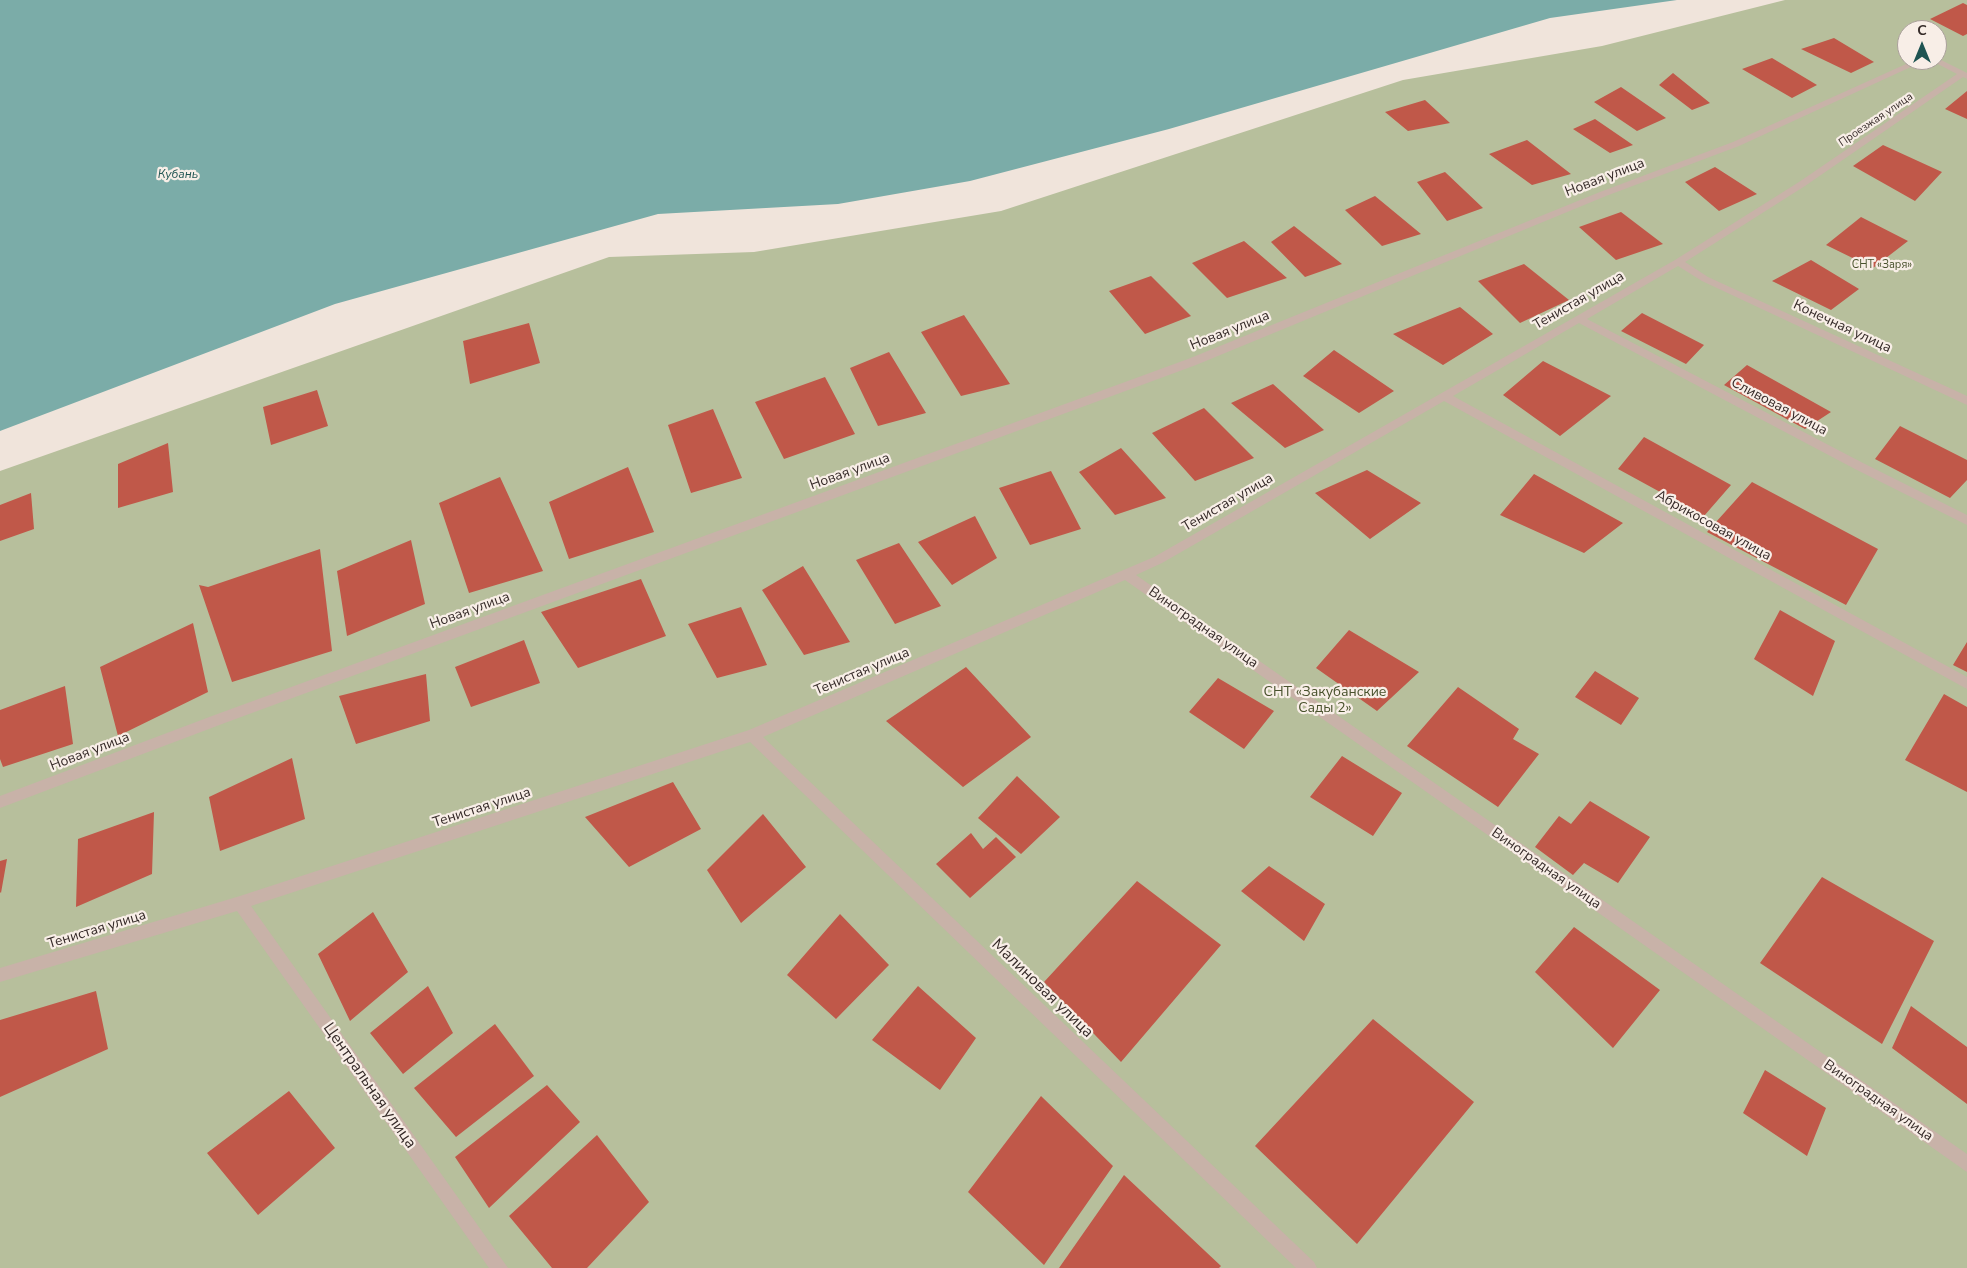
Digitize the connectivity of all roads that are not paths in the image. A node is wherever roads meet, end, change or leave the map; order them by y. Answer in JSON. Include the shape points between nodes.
{"nodes":[{"id":1,"x":1947,"y":66,"type":"edge"},
{"id":2,"x":1900,"y":70,"type":"edge"},
{"id":3,"x":1965,"y":75,"type":"edge"},
{"id":4,"x":1678,"y":262,"type":"junction"},
{"id":5,"x":1578,"y":318,"type":"junction"},
{"id":6,"x":1444,"y":396,"type":"junction"},
{"id":7,"x":1967,"y":401,"type":"edge"},
{"id":8,"x":1967,"y":520,"type":"edge"},
{"id":9,"x":1126,"y":574,"type":"junction"},
{"id":10,"x":1967,"y":683,"type":"edge"},
{"id":11,"x":752,"y":735,"type":"junction"},
{"id":12,"x":0,"y":802,"type":"edge"},
{"id":13,"x":240,"y":903,"type":"junction"},
{"id":14,"x":0,"y":975,"type":"edge"},
{"id":15,"x":1967,"y":1164,"type":"edge"},
{"id":16,"x":499,"y":1268,"type":"edge"},
{"id":17,"x":1308,"y":1268,"type":"edge"}],
"edges":[{"from":1,"to":3,"type":"street","name":"Проезжая улица"},
{"from":2,"to":12,"type":"street","name":"Новая улица","via":[[1736,144],[1603,194],[1192,362]]},
{"from":3,"to":4,"type":"street","name":"Проезжая улица"},
{"from":4,"to":5,"type":"street","name":"Тенистая улица"},
{"from":4,"to":7,"type":"street","name":"Конечная улица","via":[[1705,279]]},
{"from":5,"to":6,"type":"street","name":"Тенистая улица"},
{"from":5,"to":8,"type":"street","name":"Сливовая улица"},
{"from":6,"to":9,"type":"street","name":"Тенистая улица","via":[[1158,560]]},
{"from":6,"to":10,"type":"street","name":"Абрикосовая улица"},
{"from":9,"to":11,"type":"street","name":"Тенистая улица"},
{"from":9,"to":15,"type":"street","name":"Виноградная улица"},
{"from":11,"to":13,"type":"street","name":"Тенистая улица"},
{"from":11,"to":17,"type":"street","name":"Малиновая улица"},
{"from":13,"to":14,"type":"street","name":"Тенистая улица"},
{"from":13,"to":16,"type":"street","name":"Центральная улица"}]}
